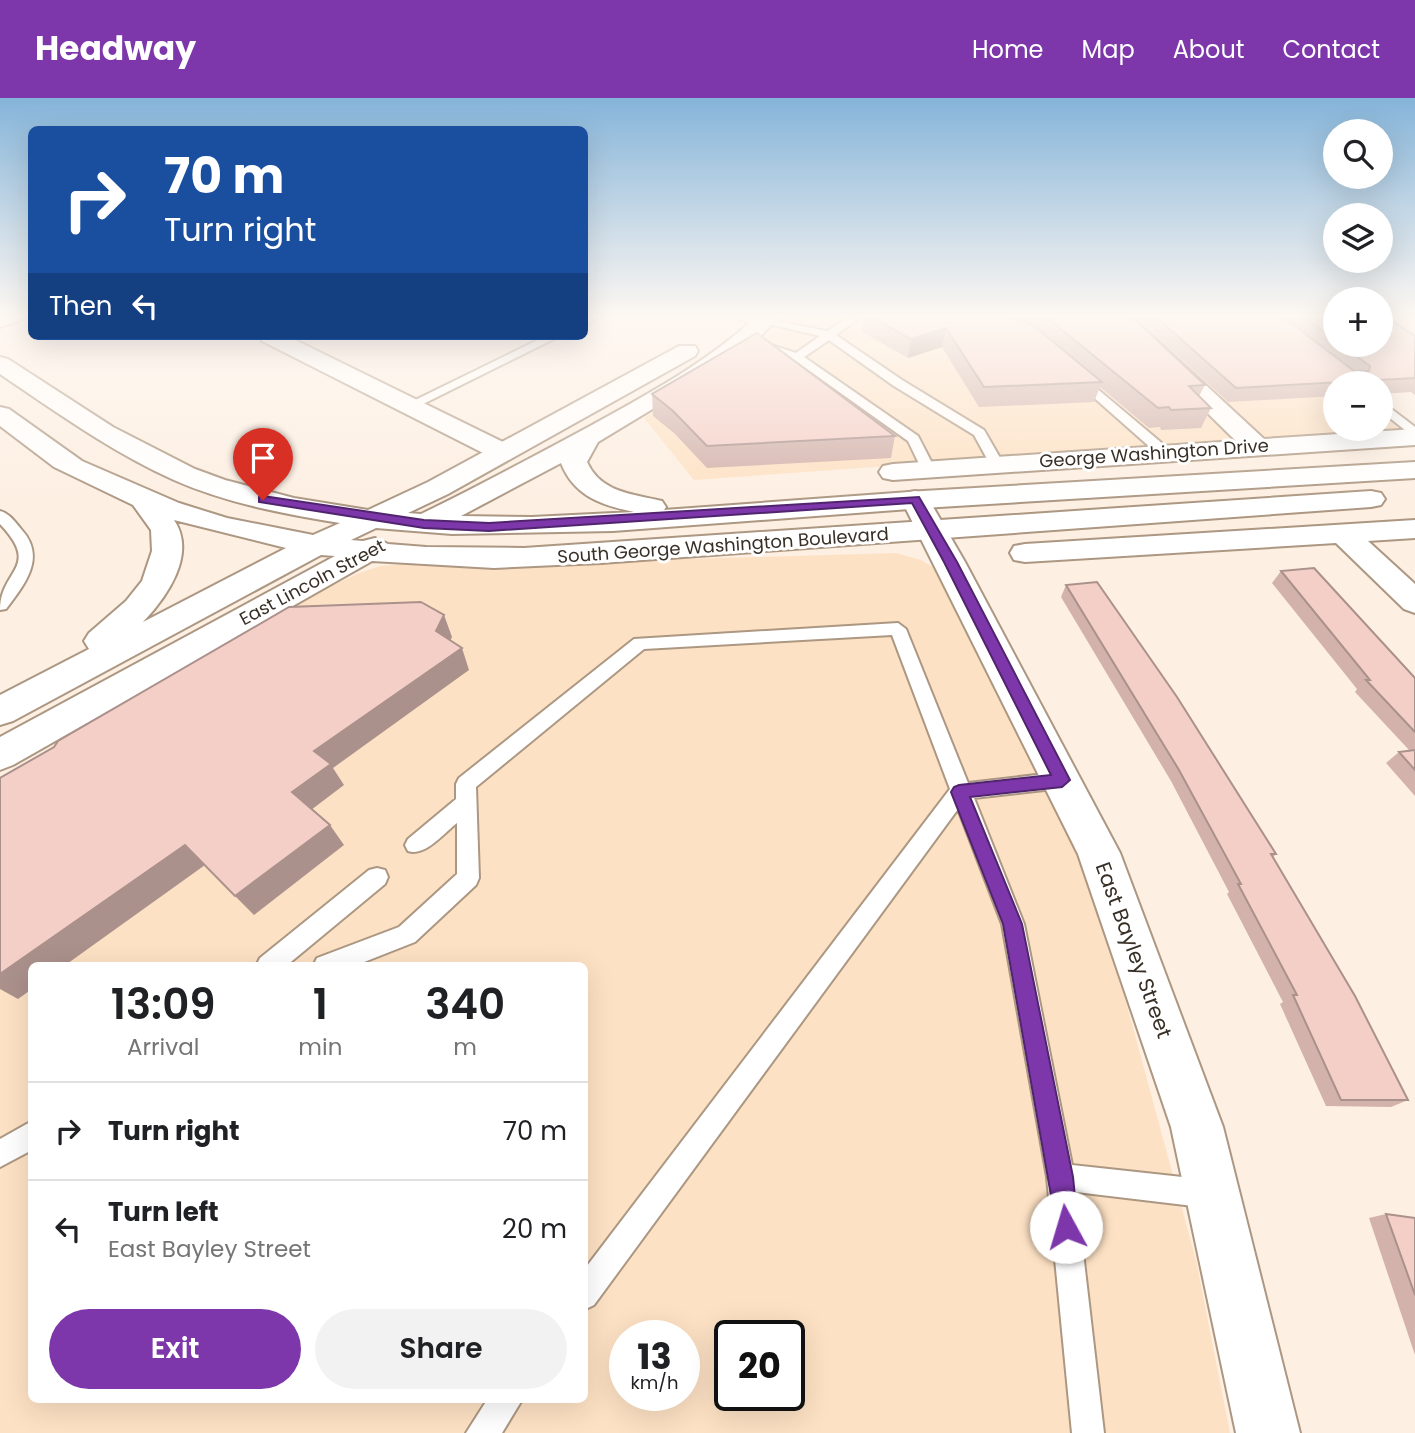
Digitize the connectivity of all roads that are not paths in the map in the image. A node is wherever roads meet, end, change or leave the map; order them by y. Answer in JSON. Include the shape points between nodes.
{"nodes":[{"id":1,"x":22,"y":378,"type":"edge"},
{"id":2,"x":354,"y":378,"type":"edge"},
{"id":3,"x":467,"y":378,"type":"edge"},
{"id":4,"x":636,"y":378,"type":"edge"},
{"id":5,"x":683,"y":378,"type":"edge"},
{"id":6,"x":827,"y":378,"type":"edge"},
{"id":7,"x":891,"y":378,"type":"edge"},
{"id":8,"x":1079,"y":378,"type":"edge"},
{"id":9,"x":1185,"y":378,"type":"edge"},
{"id":10,"x":409,"y":406,"type":"junction"},
{"id":11,"x":0,"y":414,"type":"edge"},
{"id":12,"x":1393,"y":416,"type":"edge"},
{"id":13,"x":1415,"y":435,"type":"edge"},
{"id":14,"x":588,"y":437,"type":"junction"},
{"id":15,"x":1257,"y":447,"type":"junction"},
{"id":16,"x":502,"y":452,"type":"junction"},
{"id":17,"x":1165,"y":453,"type":"junction"},
{"id":18,"x":996,"y":463,"type":"junction"},
{"id":19,"x":928,"y":469,"type":"junction"},
{"id":20,"x":1415,"y":470,"type":"edge"},
{"id":21,"x":892,"y":472,"type":"dead end"},
{"id":22,"x":1415,"y":496,"type":"edge"},
{"id":23,"x":915,"y":499,"type":"junction"},
{"id":24,"x":146,"y":503,"type":"junction"},
{"id":25,"x":0,"y":515,"type":"edge"},
{"id":26,"x":692,"y":515,"type":"junction"},
{"id":27,"x":373,"y":517,"type":"junction"},
{"id":28,"x":424,"y":524,"type":"junction"},
{"id":29,"x":1415,"y":529,"type":"edge"},
{"id":30,"x":933,"y":531,"type":"junction"},
{"id":31,"x":1343,"y":534,"type":"junction"},
{"id":32,"x":318,"y":544,"type":"junction"},
{"id":33,"x":367,"y":551,"type":"junction"},
{"id":34,"x":1025,"y":553,"type":"dead end"},
{"id":35,"x":1415,"y":602,"type":"edge"},
{"id":36,"x":0,"y":605,"type":"edge"},
{"id":37,"x":43,"y":687,"type":"junction"},
{"id":38,"x":0,"y":711,"type":"edge"},
{"id":39,"x":0,"y":755,"type":"edge"},
{"id":40,"x":1062,"y":780,"type":"junction"},
{"id":41,"x":959,"y":792,"type":"junction"},
{"id":42,"x":466,"y":803,"type":"junction"},
{"id":43,"x":415,"y":845,"type":"dead end"},
{"id":44,"x":377,"y":877,"type":"dead end"},
{"id":45,"x":273,"y":962,"type":"edge"},
{"id":46,"x":336,"y":962,"type":"edge"},
{"id":47,"x":28,"y":1136,"type":"edge"},
{"id":48,"x":0,"y":1154,"type":"edge"},
{"id":49,"x":1061,"y":1177,"type":"junction"},
{"id":50,"x":1213,"y":1195,"type":"junction"},
{"id":51,"x":588,"y":1290,"type":"edge"},
{"id":52,"x":504,"y":1403,"type":"edge"},
{"id":53,"x":482,"y":1433,"type":"edge"},
{"id":54,"x":1088,"y":1433,"type":"edge"},
{"id":55,"x":1268,"y":1433,"type":"edge"}],
"edges":[{"from":1,"to":27,"type":"street","name":"South George Washington Boulevard","via":[[130,450],[173,471],[263,500]]},
{"from":2,"to":10,"type":"street"},
{"from":3,"to":10,"type":"lane"},
{"from":4,"to":16,"type":"street","name":"East Lincoln Street"},
{"from":5,"to":14,"type":"street","name":"East Lincoln Street"},
{"from":6,"to":19,"type":"lane","via":[[913,439]]},
{"from":7,"to":18,"type":"lane","via":[[979,433]]},
{"from":8,"to":17,"type":"lane"},
{"from":9,"to":15,"type":"street"},
{"from":10,"to":16,"type":"street"},
{"from":11,"to":24,"type":"street","name":"South George Washington Boulevard","via":[[70,466]]},
{"from":12,"to":13,"type":"lane"},
{"from":13,"to":15,"type":"street","name":"George Washington Drive"},
{"from":14,"to":26,"type":"street","via":[[574,462],[590,488],[619,500]]},
{"from":14,"to":28,"type":"street","name":"East Lincoln Street"},
{"from":15,"to":17,"type":"street","name":"George Washington Drive"},
{"from":16,"to":27,"type":"street","name":"East Lincoln Street"},
{"from":17,"to":18,"type":"street","name":"George Washington Drive"},
{"from":18,"to":19,"type":"street","name":"George Washington Drive"},
{"from":19,"to":21,"type":"street","name":"George Washington Drive"},
{"from":20,"to":23,"type":"street","name":"South George Washington Boulevard"},
{"from":22,"to":30,"type":"street","name":"South George Washington Boulevard"},
{"from":23,"to":26,"type":"street","name":"South George Washington Boulevard"},
{"from":23,"to":30,"type":"street","name":"East Bayley Street"},
{"from":24,"to":32,"type":"street","name":"South George Washington Boulevard","via":[[237,531]]},
{"from":24,"to":37,"type":"street","via":[[167,532],[166,556],[156,585],[136,611]]},
{"from":25,"to":36,"type":"lane","via":[[25,545],[26,558],[19,581]]},
{"from":26,"to":28,"type":"street","name":"South George Washington Boulevard","via":[[540,526]]},
{"from":27,"to":28,"type":"street","name":"South George Washington Boulevard"},
{"from":27,"to":32,"type":"street","name":"East Lincoln Street"},
{"from":28,"to":33,"type":"street","name":"East Lincoln Street"},
{"from":29,"to":31,"type":"street"},
{"from":30,"to":33,"type":"street","name":"South George Washington Boulevard","via":[[547,556],[480,558]]},
{"from":30,"to":40,"type":"street","name":"East Bayley Street"},
{"from":31,"to":34,"type":"street"},
{"from":31,"to":35,"type":"street"},
{"from":32,"to":33,"type":"street","name":"South George Washington Boulevard"},
{"from":32,"to":37,"type":"street","name":"East Lincoln Street"},
{"from":33,"to":39,"type":"street","name":"East Lincoln Street","via":[[49,740]]},
{"from":37,"to":38,"type":"street","name":"East Lincoln Street"},
{"from":40,"to":41,"type":"lane"},
{"from":40,"to":50,"type":"street","name":"East Bayley Street","via":[[1099,853],[1197,1127]]},
{"from":41,"to":42,"type":"lane","via":[[898,629],[640,643],[466,784]]},
{"from":41,"to":49,"type":"lane","via":[[1013,924]]},
{"from":41,"to":51,"type":"lane"},
{"from":42,"to":43,"type":"lane"},
{"from":42,"to":46,"type":"lane","via":[[468,878],[407,936]]},
{"from":44,"to":45,"type":"lane"},
{"from":47,"to":48,"type":"lane"},
{"from":49,"to":50,"type":"lane"},
{"from":49,"to":54,"type":"lane"},
{"from":50,"to":55,"type":"street","name":"East Bayley Street"},
{"from":52,"to":53,"type":"lane"}]}
